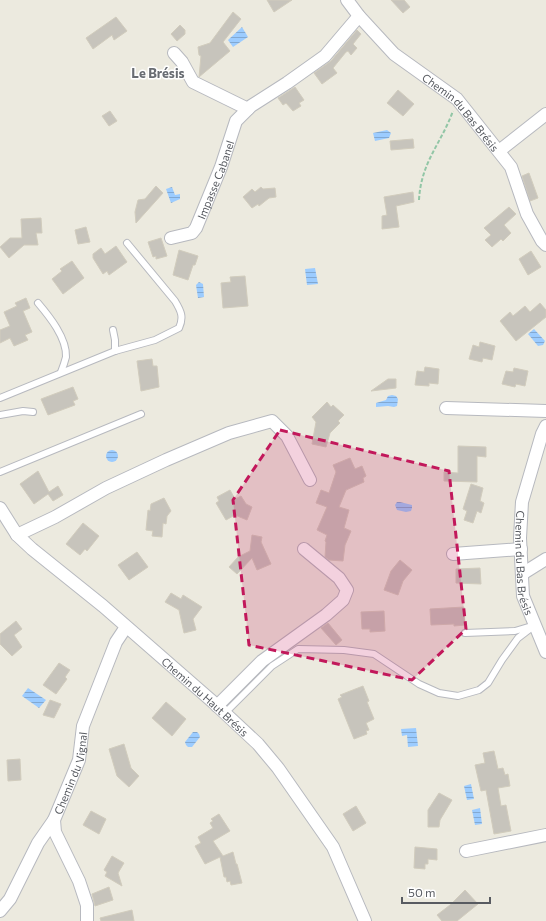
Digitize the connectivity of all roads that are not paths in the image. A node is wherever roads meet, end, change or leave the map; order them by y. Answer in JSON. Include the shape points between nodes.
{"nodes":[{"id":1,"x":347,"y":0,"type":"edge"},
{"id":2,"x":359,"y":16,"type":"junction"},
{"id":3,"x":174,"y":53,"type":"dead end"},
{"id":4,"x":248,"y":109,"type":"junction"},
{"id":5,"x":546,"y":114,"type":"edge"},
{"id":6,"x":499,"y":151,"type":"junction"},
{"id":7,"x":172,"y":238,"type":"dead end"},
{"id":8,"x":127,"y":243,"type":"dead end"},
{"id":9,"x":546,"y":245,"type":"edge"},
{"id":10,"x":38,"y":303,"type":"dead end"},
{"id":11,"x":113,"y":330,"type":"dead end"},
{"id":12,"x":115,"y":351,"type":"junction"},
{"id":13,"x":61,"y":372,"type":"junction"},
{"id":14,"x":0,"y":398,"type":"edge"},
{"id":15,"x":446,"y":408,"type":"dead end"},
{"id":16,"x":546,"y":411,"type":"edge"},
{"id":17,"x":33,"y":412,"type":"dead end"},
{"id":18,"x":141,"y":414,"type":"dead end"},
{"id":19,"x":0,"y":415,"type":"edge"},
{"id":20,"x":546,"y":426,"type":"edge"},
{"id":21,"x":0,"y":472,"type":"edge"},
{"id":22,"x":310,"y":480,"type":"dead end"},
{"id":23,"x":0,"y":508,"type":"edge"},
{"id":24,"x":17,"y":535,"type":"junction"},
{"id":25,"x":304,"y":549,"type":"dead end"},
{"id":26,"x":521,"y":549,"type":"junction"},
{"id":27,"x":453,"y":554,"type":"dead end"},
{"id":28,"x":546,"y":559,"type":"edge"},
{"id":29,"x":522,"y":574,"type":"junction"},
{"id":30,"x":535,"y":625,"type":"junction"},
{"id":31,"x":126,"y":627,"type":"junction"},
{"id":32,"x":465,"y":633,"type":"dead end"},
{"id":33,"x":546,"y":652,"type":"edge"},
{"id":34,"x":221,"y":710,"type":"junction"},
{"id":35,"x":54,"y":820,"type":"junction"},
{"id":36,"x":546,"y":835,"type":"edge"},
{"id":37,"x":466,"y":851,"type":"dead end"},
{"id":38,"x":0,"y":911,"type":"edge"},
{"id":39,"x":87,"y":921,"type":"edge"},
{"id":40,"x":366,"y":921,"type":"edge"}],
"edges":[{"from":1,"to":2,"type":"street","name":"Chemin du Bas Brésis"},
{"from":2,"to":4,"type":"street","name":"Impasse Cabanel","via":[[325,56]]},
{"from":2,"to":6,"type":"street","name":"Chemin du Bas Brésis","via":[[394,54],[457,99]]},
{"from":3,"to":4,"type":"street","via":[[193,82]]},
{"from":4,"to":7,"type":"street","name":"Impasse Cabanel","via":[[236,121],[221,167],[196,228],[192,233]]},
{"from":5,"to":6,"type":"street"},
{"from":6,"to":9,"type":"street","name":"Chemin du Bas Brésis","via":[[511,167],[527,214]]},
{"from":8,"to":12,"type":"lane","via":[[175,301],[182,316],[179,328],[168,335]]},
{"from":10,"to":13,"type":"lane","via":[[63,340],[66,356]]},
{"from":11,"to":12,"type":"lane"},
{"from":12,"to":13,"type":"lane"},
{"from":13,"to":14,"type":"lane"},
{"from":15,"to":16,"type":"street"},
{"from":17,"to":19,"type":"lane"},
{"from":18,"to":21,"type":"lane"},
{"from":20,"to":26,"type":"street","name":"Chemin du Bas Brésis","via":[[522,502]]},
{"from":22,"to":24,"type":"street","via":[[287,436],[272,421],[230,433],[166,460]]},
{"from":23,"to":24,"type":"street","name":"Chemin du Haut Brésis"},
{"from":24,"to":31,"type":"street","name":"Chemin du Haut Brésis"},
{"from":25,"to":34,"type":"street","via":[[338,578],[347,590],[343,600],[262,660]]},
{"from":26,"to":27,"type":"street"},
{"from":26,"to":29,"type":"street","name":"Chemin du Bas Brésis"},
{"from":28,"to":29,"type":"street"},
{"from":29,"to":30,"type":"street","name":"Chemin du Bas Brésis","via":[[523,596]]},
{"from":30,"to":32,"type":"lane","via":[[515,631]]},
{"from":30,"to":33,"type":"street","name":"Chemin du Bas Brésis"},
{"from":30,"to":34,"type":"lane","via":[[518,638],[488,683],[479,690],[458,696],[439,693],[419,684],[374,654],[337,650],[298,650],[272,666]]},
{"from":31,"to":34,"type":"street","name":"Chemin du Haut Brésis"},
{"from":31,"to":35,"type":"street","name":"Chemin du Vignal","via":[[116,642],[83,726],[79,760]]},
{"from":34,"to":40,"type":"street","name":"Chemin du Haut Brésis","via":[[258,744],[278,768],[333,847]]},
{"from":35,"to":38,"type":"street","via":[[38,844],[10,899]]},
{"from":35,"to":39,"type":"street","name":"Chemin du Vignal","via":[[55,832],[79,881],[86,905]]},
{"from":36,"to":37,"type":"street"}]}
